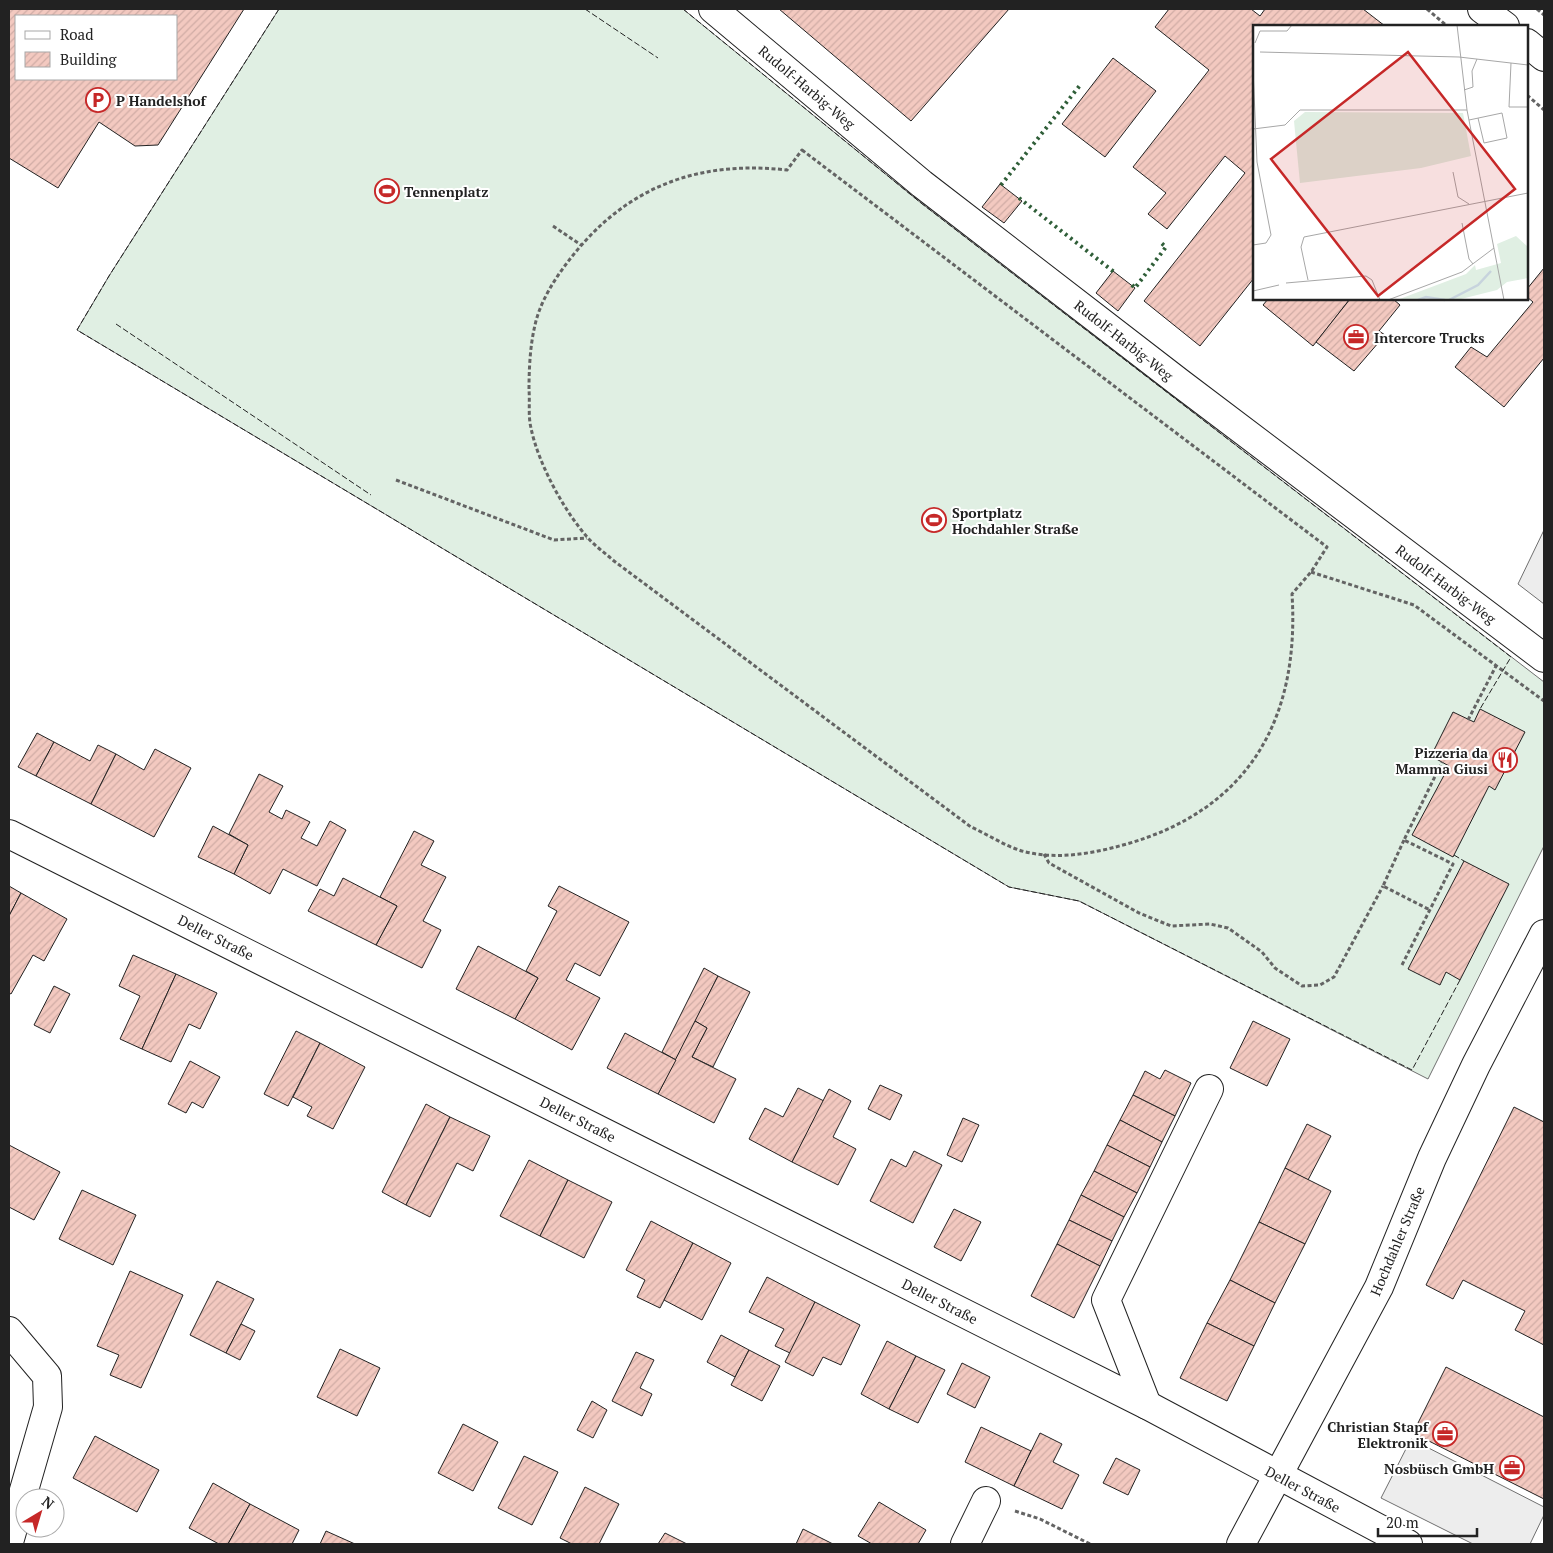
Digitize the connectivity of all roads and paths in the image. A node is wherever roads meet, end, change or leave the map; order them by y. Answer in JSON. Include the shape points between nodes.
{"nodes":[{"id":1,"x":713,"y":9,"type":"edge"},
{"id":2,"x":1427,"y":9,"type":"edge"},
{"id":3,"x":1482,"y":9,"type":"edge"},
{"id":4,"x":1537,"y":9,"type":"edge"},
{"id":5,"x":1544,"y":15,"type":"edge"},
{"id":6,"x":1446,"y":25,"type":"edge"},
{"id":7,"x":1504,"y":25,"type":"edge"},
{"id":8,"x":1528,"y":44,"type":"edge"},
{"id":9,"x":1544,"y":57,"type":"edge"},
{"id":10,"x":1528,"y":96,"type":"edge"},
{"id":11,"x":1544,"y":110,"type":"edge"},
{"id":12,"x":554,"y":226,"type":"dead end"},
{"id":13,"x":581,"y":244,"type":"junction"},
{"id":14,"x":396,"y":480,"type":"dead end"},
{"id":15,"x":588,"y":538,"type":"junction"},
{"id":16,"x":1311,"y":572,"type":"junction"},
{"id":17,"x":1544,"y":658,"type":"edge"},
{"id":18,"x":1496,"y":666,"type":"junction"},
{"id":19,"x":1544,"y":701,"type":"edge"},
{"id":20,"x":1468,"y":720,"type":"dead end"},
{"id":21,"x":1442,"y":762,"type":"dead end"},
{"id":22,"x":9,"y":834,"type":"edge"},
{"id":23,"x":1404,"y":840,"type":"junction"},
{"id":24,"x":1044,"y":854,"type":"junction"},
{"id":25,"x":1383,"y":886,"type":"junction"},
{"id":26,"x":1430,"y":910,"type":"junction"},
{"id":27,"x":1544,"y":934,"type":"edge"},
{"id":28,"x":1402,"y":965,"type":"dead end"},
{"id":29,"x":1209,"y":1089,"type":"dead end"},
{"id":30,"x":9,"y":1331,"type":"edge"},
{"id":31,"x":1147,"y":1405,"type":"junction"},
{"id":32,"x":1279,"y":1477,"type":"junction"},
{"id":33,"x":986,"y":1501,"type":"joint"},
{"id":34,"x":9,"y":1542,"type":"edge"},
{"id":35,"x":965,"y":1544,"type":"edge"},
{"id":36,"x":1090,"y":1544,"type":"edge"},
{"id":37,"x":1241,"y":1544,"type":"edge"},
{"id":38,"x":1408,"y":1544,"type":"edge"}],
"edges":[{"from":1,"to":17,"type":"street","name":"Rudolf-Harbig-Weg","via":[[922,184]]},
{"from":2,"to":6,"type":"path"},
{"from":3,"to":7,"type":"street"},
{"from":4,"to":5,"type":"path"},
{"from":8,"to":9,"type":"street"},
{"from":10,"to":11,"type":"path"},
{"from":12,"to":13,"type":"path"},
{"from":13,"to":15,"type":"path","via":[[564,266],[541,307],[535,325],[530,427],[560,499]]},
{"from":13,"to":16,"type":"path","via":[[628,202],[662,185],[707,172],[744,168],[787,170],[802,150],[1327,547]]},
{"from":14,"to":15,"type":"path","via":[[554,540]]},
{"from":15,"to":24,"type":"path","via":[[614,561],[971,826],[1021,851]]},
{"from":16,"to":18,"type":"path","via":[[1414,605]]},
{"from":16,"to":24,"type":"path","via":[[1292,594],[1294,630],[1284,697],[1274,724],[1239,779],[1197,814],[1155,836],[1067,856]]},
{"from":18,"to":19,"type":"path"},
{"from":18,"to":20,"type":"path"},
{"from":21,"to":23,"type":"path"},
{"from":22,"to":31,"type":"street","name":"Deller Straße"},
{"from":23,"to":25,"type":"path"},
{"from":23,"to":26,"type":"path","via":[[1453,864]]},
{"from":24,"to":25,"type":"path","via":[[1049,863],[1139,914],[1171,926],[1210,924],[1228,928],[1302,986],[1320,985],[1334,977]]},
{"from":25,"to":26,"type":"path"},
{"from":26,"to":28,"type":"path"},
{"from":27,"to":32,"type":"street","name":"Hochdahler Straße","via":[[1444,1133],[1379,1287]]},
{"from":29,"to":31,"type":"street","via":[[1106,1300]]},
{"from":30,"to":34,"type":"street","via":[[47,1376],[48,1407]]},
{"from":31,"to":32,"type":"street","name":"Deller Straße"},
{"from":32,"to":37,"type":"street","name":"Hochdahler Straße"},
{"from":32,"to":38,"type":"street","name":"Deller Straße"},
{"from":33,"to":35,"type":"street"},
{"from":33,"to":36,"type":"path","via":[[1040,1519]]}]}
